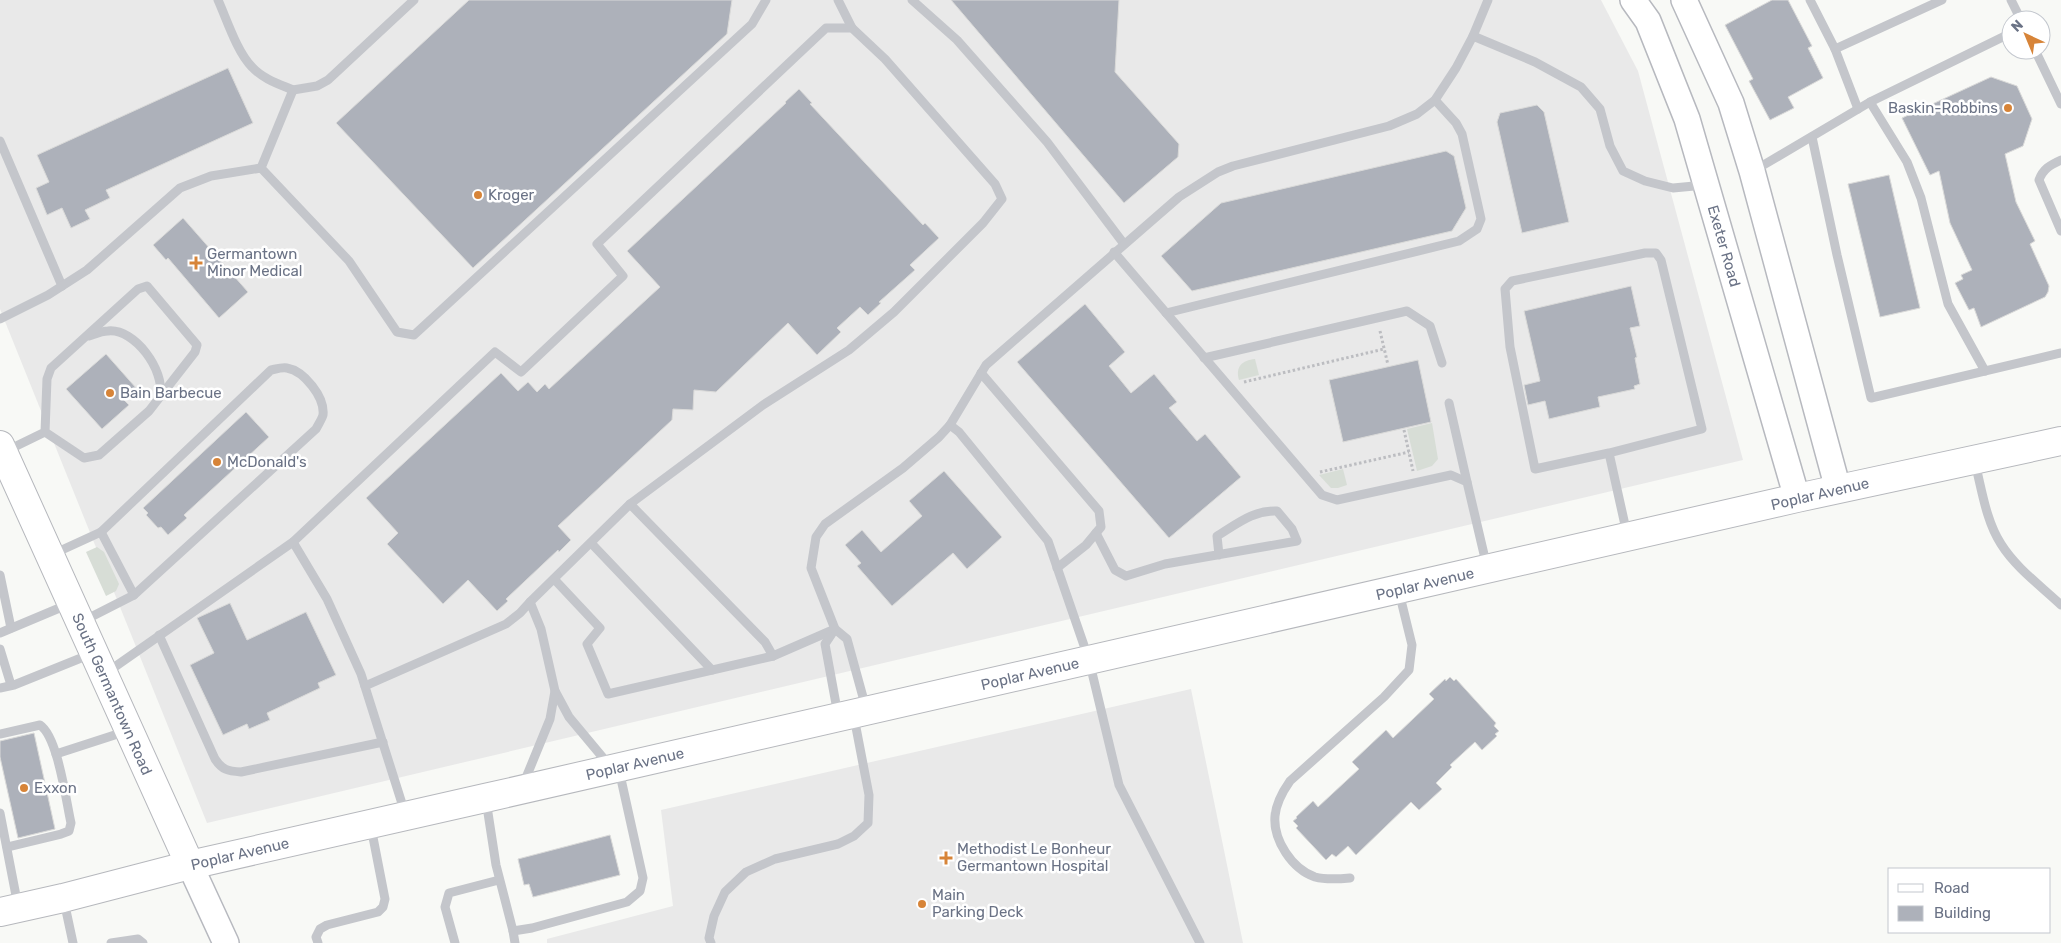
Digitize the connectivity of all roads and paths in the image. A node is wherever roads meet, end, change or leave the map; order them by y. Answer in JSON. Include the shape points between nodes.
{"nodes":[{"id":1,"x":218,"y":0,"type":"edge"},
{"id":2,"x":414,"y":0,"type":"edge"},
{"id":3,"x":766,"y":0,"type":"edge"},
{"id":4,"x":838,"y":0,"type":"edge"},
{"id":5,"x":912,"y":0,"type":"edge"},
{"id":6,"x":1488,"y":0,"type":"edge"},
{"id":7,"x":1634,"y":0,"type":"edge"},
{"id":8,"x":1684,"y":0,"type":"edge"},
{"id":9,"x":1942,"y":0,"type":"edge"},
{"id":10,"x":1813,"y":1,"type":"edge"},
{"id":11,"x":852,"y":28,"type":"junction"},
{"id":12,"x":1473,"y":36,"type":"junction"},
{"id":13,"x":2001,"y":37,"type":"edge"},
{"id":14,"x":1835,"y":49,"type":"junction"},
{"id":15,"x":2040,"y":60,"type":"edge"},
{"id":16,"x":293,"y":90,"type":"junction"},
{"id":17,"x":1436,"y":100,"type":"junction"},
{"id":18,"x":1870,"y":102,"type":"junction"},
{"id":19,"x":2061,"y":104,"type":"edge"},
{"id":20,"x":1858,"y":109,"type":"junction"},
{"id":21,"x":1812,"y":137,"type":"junction"},
{"id":22,"x":0,"y":141,"type":"edge"},
{"id":23,"x":2061,"y":160,"type":"edge"},
{"id":24,"x":261,"y":168,"type":"junction"},
{"id":25,"x":1752,"y":171,"type":"junction"},
{"id":26,"x":1706,"y":185,"type":"junction"},
{"id":27,"x":2061,"y":231,"type":"edge"},
{"id":28,"x":1124,"y":244,"type":"junction"},
{"id":29,"x":1114,"y":252,"type":"junction"},
{"id":30,"x":62,"y":286,"type":"junction"},
{"id":31,"x":1166,"y":313,"type":"junction"},
{"id":32,"x":1377,"y":318,"type":"junction"},
{"id":33,"x":0,"y":319,"type":"edge"},
{"id":34,"x":86,"y":337,"type":"junction"},
{"id":35,"x":1384,"y":349,"type":"junction"},
{"id":36,"x":2061,"y":353,"type":"edge"},
{"id":37,"x":1204,"y":358,"type":"junction"},
{"id":38,"x":1442,"y":363,"type":"dead end"},
{"id":39,"x":1388,"y":365,"type":"dead end"},
{"id":40,"x":1985,"y":371,"type":"junction"},
{"id":41,"x":981,"y":373,"type":"junction"},
{"id":42,"x":1240,"y":383,"type":"dead end"},
{"id":43,"x":159,"y":399,"type":"junction"},
{"id":44,"x":1449,"y":403,"type":"dead end"},
{"id":45,"x":950,"y":425,"type":"junction"},
{"id":46,"x":1404,"y":430,"type":"dead end"},
{"id":47,"x":45,"y":432,"type":"junction"},
{"id":48,"x":2061,"y":441,"type":"edge"},
{"id":49,"x":2,"y":448,"type":"edge"},
{"id":50,"x":1409,"y":452,"type":"junction"},
{"id":51,"x":1608,"y":453,"type":"junction"},
{"id":52,"x":1975,"y":460,"type":"junction"},
{"id":53,"x":1317,"y":473,"type":"dead end"},
{"id":54,"x":1467,"y":482,"type":"junction"},
{"id":55,"x":1416,"y":483,"type":"junction"},
{"id":56,"x":1838,"y":489,"type":"junction"},
{"id":57,"x":1797,"y":498,"type":"junction"},
{"id":58,"x":630,"y":504,"type":"junction"},
{"id":59,"x":101,"y":532,"type":"junction"},
{"id":60,"x":1096,"y":533,"type":"junction"},
{"id":61,"x":1628,"y":537,"type":"junction"},
{"id":62,"x":293,"y":542,"type":"junction"},
{"id":63,"x":591,"y":543,"type":"junction"},
{"id":64,"x":1219,"y":555,"type":"junction"},
{"id":65,"x":49,"y":556,"type":"junction"},
{"id":66,"x":1057,"y":568,"type":"junction"},
{"id":67,"x":1487,"y":569,"type":"junction"},
{"id":68,"x":0,"y":575,"type":"edge"},
{"id":69,"x":554,"y":579,"type":"junction"},
{"id":70,"x":1399,"y":589,"type":"junction"},
{"id":71,"x":134,"y":595,"type":"junction"},
{"id":72,"x":530,"y":602,"type":"junction"},
{"id":73,"x":2061,"y":605,"type":"edge"},
{"id":74,"x":76,"y":613,"type":"junction"},
{"id":75,"x":11,"y":628,"type":"junction"},
{"id":76,"x":835,"y":629,"type":"junction"},
{"id":77,"x":0,"y":633,"type":"edge"},
{"id":78,"x":159,"y":636,"type":"junction"},
{"id":79,"x":0,"y":649,"type":"edge"},
{"id":80,"x":773,"y":656,"type":"junction"},
{"id":81,"x":1089,"y":660,"type":"junction"},
{"id":82,"x":99,"y":664,"type":"junction"},
{"id":83,"x":712,"y":670,"type":"junction"},
{"id":84,"x":12,"y":685,"type":"junction"},
{"id":85,"x":365,"y":686,"type":"junction"},
{"id":86,"x":0,"y":688,"type":"edge"},
{"id":87,"x":555,"y":691,"type":"junction"},
{"id":88,"x":853,"y":714,"type":"junction"},
{"id":89,"x":129,"y":731,"type":"junction"},
{"id":90,"x":0,"y":734,"type":"edge"},
{"id":91,"x":383,"y":742,"type":"junction"},
{"id":92,"x":56,"y":754,"type":"junction"},
{"id":93,"x":615,"y":768,"type":"junction"},
{"id":94,"x":521,"y":790,"type":"junction"},
{"id":95,"x":486,"y":798,"type":"junction"},
{"id":96,"x":0,"y":813,"type":"edge"},
{"id":97,"x":406,"y":816,"type":"junction"},
{"id":98,"x":371,"y":824,"type":"junction"},
{"id":99,"x":6,"y":847,"type":"junction"},
{"id":100,"x":190,"y":865,"type":"junction"},
{"id":101,"x":1350,"y":878,"type":"dead end"},
{"id":102,"x":499,"y":880,"type":"junction"},
{"id":103,"x":63,"y":898,"type":"junction"},
{"id":104,"x":9,"y":910,"type":"edge"},
{"id":105,"x":513,"y":931,"type":"junction"},
{"id":106,"x":73,"y":943,"type":"edge"},
{"id":107,"x":112,"y":943,"type":"edge"},
{"id":108,"x":143,"y":943,"type":"edge"},
{"id":109,"x":226,"y":943,"type":"edge"},
{"id":110,"x":318,"y":943,"type":"edge"},
{"id":111,"x":455,"y":943,"type":"edge"},
{"id":112,"x":515,"y":943,"type":"edge"},
{"id":113,"x":711,"y":943,"type":"edge"},
{"id":114,"x":1200,"y":943,"type":"edge"}],
"edges":[{"from":1,"to":16,"type":"lane","via":[[252,68]]},
{"from":2,"to":16,"type":"lane","via":[[328,80],[317,86]]},
{"from":3,"to":24,"type":"lane","via":[[752,24],[414,335],[397,332],[349,261]]},
{"from":4,"to":11,"type":"lane"},
{"from":5,"to":28,"type":"lane","via":[[957,40],[1047,142]]},
{"from":6,"to":12,"type":"lane"},
{"from":7,"to":26,"type":"street","name":"Exeter Road","via":[[1648,20],[1687,119]]},
{"from":8,"to":25,"type":"street","via":[[1731,102]]},
{"from":9,"to":14,"type":"lane"},
{"from":10,"to":14,"type":"lane"},
{"from":11,"to":58,"type":"lane","via":[[885,59],[995,184],[1002,199],[983,223],[894,312],[849,350],[763,405]]},
{"from":11,"to":62,"type":"lane","via":[[826,28],[597,244],[623,276],[521,372],[496,352]]},
{"from":12,"to":17,"type":"lane"},
{"from":12,"to":26,"type":"lane","via":[[1535,62],[1581,87],[1600,109],[1610,146],[1623,171],[1645,182],[1673,188]]},
{"from":13,"to":18,"type":"lane"},
{"from":14,"to":20,"type":"lane"},
{"from":15,"to":19,"type":"lane"},
{"from":16,"to":24,"type":"lane"},
{"from":17,"to":28,"type":"lane","via":[[1417,114],[1389,126],[1218,172],[1179,197]]},
{"from":17,"to":31,"type":"lane","via":[[1462,134],[1481,219],[1476,229],[1459,241]]},
{"from":18,"to":20,"type":"lane"},
{"from":18,"to":40,"type":"lane","via":[[1908,162],[1921,198],[1948,304]]},
{"from":20,"to":21,"type":"lane"},
{"from":21,"to":25,"type":"lane"},
{"from":21,"to":40,"type":"lane","via":[[1871,398]]},
{"from":22,"to":30,"type":"lane"},
{"from":23,"to":27,"type":"lane","via":[[2049,166],[2039,180]]},
{"from":24,"to":30,"type":"lane","via":[[211,176],[180,188],[86,270]]},
{"from":25,"to":56,"type":"street"},
{"from":26,"to":57,"type":"street","name":"Exeter Road"},
{"from":28,"to":29,"type":"lane"},
{"from":29,"to":31,"type":"lane"},
{"from":29,"to":41,"type":"lane","via":[[986,365]]},
{"from":30,"to":33,"type":"lane"},
{"from":31,"to":37,"type":"lane"},
{"from":32,"to":35,"type":"path"},
{"from":32,"to":37,"type":"lane"},
{"from":32,"to":38,"type":"lane","via":[[1407,311],[1430,326]]},
{"from":34,"to":43,"type":"lane","via":[[109,330],[131,338],[158,371],[162,386]]},
{"from":34,"to":43,"type":"lane","via":[[138,289],[147,286],[197,345]]},
{"from":34,"to":47,"type":"lane","via":[[51,368],[47,379]]},
{"from":35,"to":39,"type":"path"},
{"from":35,"to":42,"type":"path"},
{"from":36,"to":40,"type":"lane"},
{"from":37,"to":55,"type":"lane","via":[[1322,495],[1337,500]]},
{"from":41,"to":45,"type":"lane"},
{"from":41,"to":60,"type":"lane","via":[[1099,511],[1102,526]]},
{"from":43,"to":47,"type":"lane","via":[[149,412],[99,455],[84,458]]},
{"from":44,"to":54,"type":"lane"},
{"from":45,"to":66,"type":"lane","via":[[1048,541]]},
{"from":45,"to":76,"type":"lane","via":[[903,468],[825,524],[816,537],[811,568]]},
{"from":46,"to":50,"type":"path"},
{"from":47,"to":49,"type":"lane"},
{"from":48,"to":52,"type":"main road","name":"Poplar Avenue"},
{"from":49,"to":65,"type":"main road","name":"South Germantown Road"},
{"from":50,"to":53,"type":"path"},
{"from":50,"to":55,"type":"path"},
{"from":51,"to":51,"type":"lane","via":[[1535,469],[1510,346],[1505,289],[1512,281],[1656,252],[1661,260],[1702,429]]},
{"from":51,"to":61,"type":"lane"},
{"from":52,"to":56,"type":"main road","name":"Poplar Avenue"},
{"from":52,"to":73,"type":"lane","via":[[1989,518],[2000,544],[2014,562]]},
{"from":54,"to":55,"type":"lane","via":[[1451,475]]},
{"from":54,"to":67,"type":"lane"},
{"from":56,"to":57,"type":"main road","name":"Poplar Avenue"},
{"from":57,"to":61,"type":"main road","name":"Poplar Avenue"},
{"from":58,"to":63,"type":"lane"},
{"from":58,"to":80,"type":"lane","via":[[764,642]]},
{"from":59,"to":65,"type":"lane"},
{"from":59,"to":71,"type":"lane"},
{"from":59,"to":71,"type":"lane","via":[[271,370],[284,367],[296,370],[313,388],[321,401],[323,416],[316,429]]},
{"from":60,"to":64,"type":"lane","via":[[1115,570],[1126,576],[1165,564]]},
{"from":60,"to":66,"type":"lane"},
{"from":61,"to":67,"type":"main road","name":"Poplar Avenue"},
{"from":62,"to":78,"type":"lane"},
{"from":62,"to":85,"type":"lane","via":[[327,599]]},
{"from":63,"to":69,"type":"lane"},
{"from":63,"to":83,"type":"lane"},
{"from":64,"to":64,"type":"lane","via":[[1287,543],[1297,541],[1277,511],[1264,510],[1217,536]]},
{"from":65,"to":74,"type":"main road","name":"South Germantown Road"},
{"from":66,"to":81,"type":"lane"},
{"from":67,"to":70,"type":"main road","name":"Poplar Avenue"},
{"from":68,"to":75,"type":"lane"},
{"from":69,"to":72,"type":"lane"},
{"from":69,"to":83,"type":"lane","via":[[600,628],[587,644],[608,694]]},
{"from":70,"to":81,"type":"main road","name":"Poplar Avenue"},
{"from":70,"to":101,"type":"lane","via":[[1412,645],[1409,670],[1384,697],[1290,781],[1275,816],[1280,843],[1305,872],[1327,879]]},
{"from":71,"to":74,"type":"lane"},
{"from":72,"to":85,"type":"lane","via":[[506,624]]},
{"from":72,"to":87,"type":"lane","via":[[541,629]]},
{"from":74,"to":75,"type":"lane"},
{"from":74,"to":82,"type":"main road","name":"South Germantown Road"},
{"from":75,"to":77,"type":"lane"},
{"from":76,"to":80,"type":"lane"},
{"from":76,"to":88,"type":"lane","via":[[847,639]]},
{"from":76,"to":88,"type":"lane","via":[[825,644]]},
{"from":78,"to":82,"type":"lane"},
{"from":78,"to":91,"type":"lane","via":[[215,759],[228,771],[241,772]]},
{"from":79,"to":84,"type":"lane"},
{"from":80,"to":83,"type":"lane"},
{"from":81,"to":88,"type":"main road","name":"Poplar Avenue"},
{"from":81,"to":114,"type":"lane","via":[[1119,785]]},
{"from":82,"to":84,"type":"lane"},
{"from":82,"to":89,"type":"main road","name":"South Germantown Road"},
{"from":84,"to":86,"type":"lane"},
{"from":85,"to":91,"type":"lane"},
{"from":87,"to":93,"type":"lane","via":[[569,717]]},
{"from":87,"to":94,"type":"lane","via":[[550,719]]},
{"from":88,"to":93,"type":"main road","name":"Poplar Avenue"},
{"from":88,"to":113,"type":"lane","via":[[869,795],[868,823],[854,836],[838,844],[775,859],[746,872],[725,892],[714,916],[709,938]]},
{"from":89,"to":92,"type":"lane"},
{"from":89,"to":100,"type":"main road","name":"South Germantown Road"},
{"from":90,"to":92,"type":"lane","via":[[40,725],[50,736]]},
{"from":91,"to":97,"type":"lane"},
{"from":92,"to":99,"type":"lane","via":[[71,823],[69,831]]},
{"from":93,"to":94,"type":"main road","name":"Poplar Avenue"},
{"from":93,"to":105,"type":"lane","via":[[643,878],[640,891],[627,902]]},
{"from":94,"to":95,"type":"main road","name":"Poplar Avenue"},
{"from":95,"to":97,"type":"main road","name":"Poplar Avenue"},
{"from":95,"to":102,"type":"lane"},
{"from":96,"to":99,"type":"lane"},
{"from":97,"to":98,"type":"main road","name":"Poplar Avenue"},
{"from":98,"to":100,"type":"main road","name":"Poplar Avenue"},
{"from":98,"to":110,"type":"lane","via":[[385,899],[383,907],[378,912],[327,925],[316,937]]},
{"from":99,"to":104,"type":"lane"},
{"from":100,"to":103,"type":"main road","name":"Poplar Avenue"},
{"from":100,"to":109,"type":"street","name":"South Germantown Road"},
{"from":102,"to":105,"type":"lane"},
{"from":102,"to":111,"type":"lane","via":[[449,893],[445,907]]},
{"from":103,"to":104,"type":"main road","name":"Poplar Avenue"},
{"from":103,"to":106,"type":"lane"},
{"from":105,"to":112,"type":"lane"},
{"from":107,"to":108,"type":"lane","via":[[138,939]]}]}
